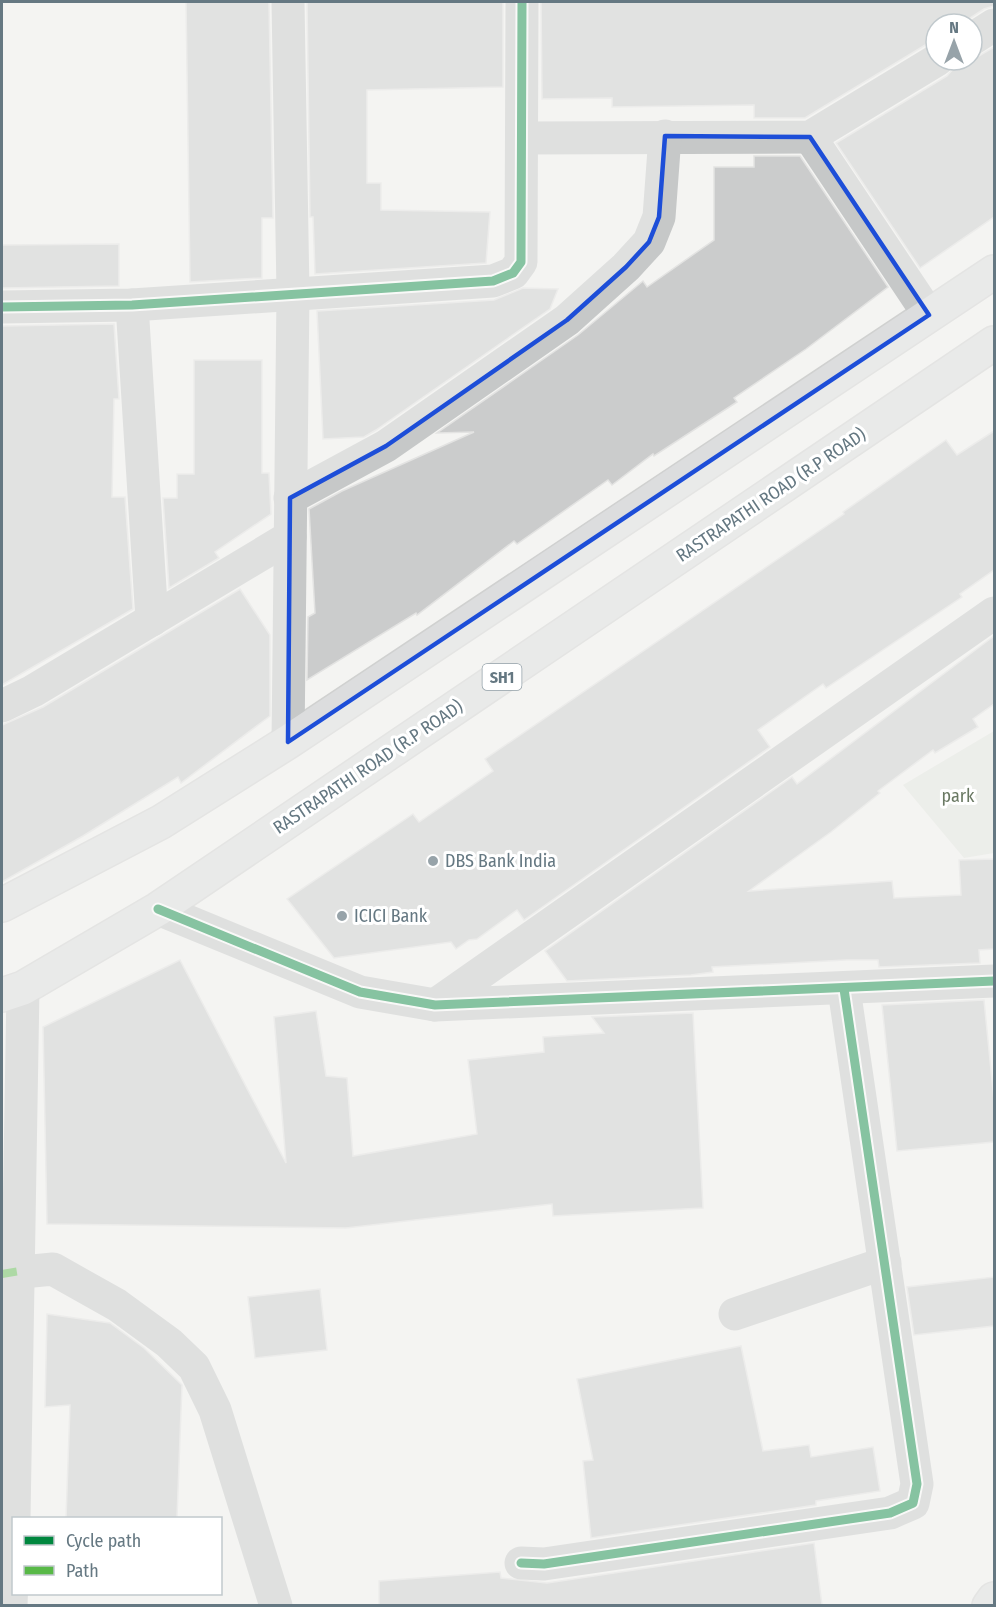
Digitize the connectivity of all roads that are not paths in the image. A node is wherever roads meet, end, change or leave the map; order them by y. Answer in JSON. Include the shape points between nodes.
{"nodes":[{"id":1,"x":288,"y":2,"type":"edge"},
{"id":2,"x":522,"y":2,"type":"edge"},
{"id":3,"x":924,"y":68,"type":"edge"},
{"id":4,"x":665,"y":136,"type":"junction"},
{"id":5,"x":810,"y":137,"type":"junction"},
{"id":6,"x":522,"y":138,"type":"junction"},
{"id":7,"x":994,"y":272,"type":"edge"},
{"id":8,"x":293,"y":293,"type":"junction"},
{"id":9,"x":132,"y":304,"type":"junction"},
{"id":10,"x":2,"y":307,"type":"edge"},
{"id":11,"x":929,"y":315,"type":"junction"},
{"id":12,"x":994,"y":343,"type":"edge"},
{"id":13,"x":290,"y":498,"type":"junction"},
{"id":14,"x":290,"y":537,"type":"junction"},
{"id":15,"x":994,"y":613,"type":"edge"},
{"id":16,"x":152,"y":620,"type":"junction"},
{"id":17,"x":2,"y":706,"type":"edge"},
{"id":18,"x":288,"y":742,"type":"junction"},
{"id":19,"x":2,"y":905,"type":"edge"},
{"id":20,"x":158,"y":909,"type":"junction"},
{"id":21,"x":994,"y":981,"type":"edge"},
{"id":22,"x":844,"y":989,"type":"junction"},
{"id":23,"x":12,"y":991,"type":"edge"},
{"id":24,"x":435,"y":1005,"type":"junction"},
{"id":25,"x":885,"y":1263,"type":"junction"},
{"id":26,"x":11,"y":1273,"type":"edge"},
{"id":27,"x":735,"y":1314,"type":"dead end"},
{"id":28,"x":14,"y":1517,"type":"edge"},
{"id":29,"x":12,"y":1547,"type":"edge"},
{"id":30,"x":521,"y":1563,"type":"dead end"},
{"id":31,"x":994,"y":1599,"type":"edge"},
{"id":32,"x":8,"y":1602,"type":"edge"},
{"id":33,"x":276,"y":1605,"type":"edge"},
{"id":34,"x":989,"y":1605,"type":"edge"}],
"edges":[{"from":1,"to":8,"type":"street"},
{"from":2,"to":6,"type":"street"},
{"from":3,"to":5,"type":"street"},
{"from":4,"to":5,"type":"street"},
{"from":4,"to":6,"type":"street"},
{"from":4,"to":13,"type":"street","via":[[660,217],[649,242],[626,267],[567,321],[386,446]]},
{"from":5,"to":11,"type":"street"},
{"from":6,"to":8,"type":"street","via":[[521,262],[513,273],[493,281]]},
{"from":7,"to":11,"type":"main road"},
{"from":8,"to":9,"type":"street"},
{"from":8,"to":13,"type":"street"},
{"from":9,"to":10,"type":"street"},
{"from":9,"to":16,"type":"street"},
{"from":11,"to":18,"type":"main road"},
{"from":12,"to":20,"type":"main road","name":"RASTRAPATHI ROAD (R.P ROAD)","number":"SH1"},
{"from":13,"to":14,"type":"street"},
{"from":14,"to":16,"type":"street"},
{"from":14,"to":18,"type":"street"},
{"from":15,"to":24,"type":"street"},
{"from":16,"to":17,"type":"street"},
{"from":18,"to":19,"type":"main road","via":[[161,822]]},
{"from":20,"to":23,"type":"main road","name":"RASTRAPATHI ROAD (R.P ROAD)","number":"SH1"},
{"from":20,"to":24,"type":"street","via":[[360,992]]},
{"from":21,"to":22,"type":"street"},
{"from":22,"to":24,"type":"street"},
{"from":22,"to":25,"type":"street"},
{"from":23,"to":26,"type":"street"},
{"from":25,"to":27,"type":"street"},
{"from":25,"to":30,"type":"street","via":[[917,1484],[913,1503],[878,1515],[544,1564]]},
{"from":26,"to":28,"type":"street"},
{"from":26,"to":33,"type":"street","via":[[53,1269],[117,1305],[169,1343],[194,1367],[215,1410]]},
{"from":29,"to":32,"type":"street"},
{"from":31,"to":34,"type":"main road"}]}
